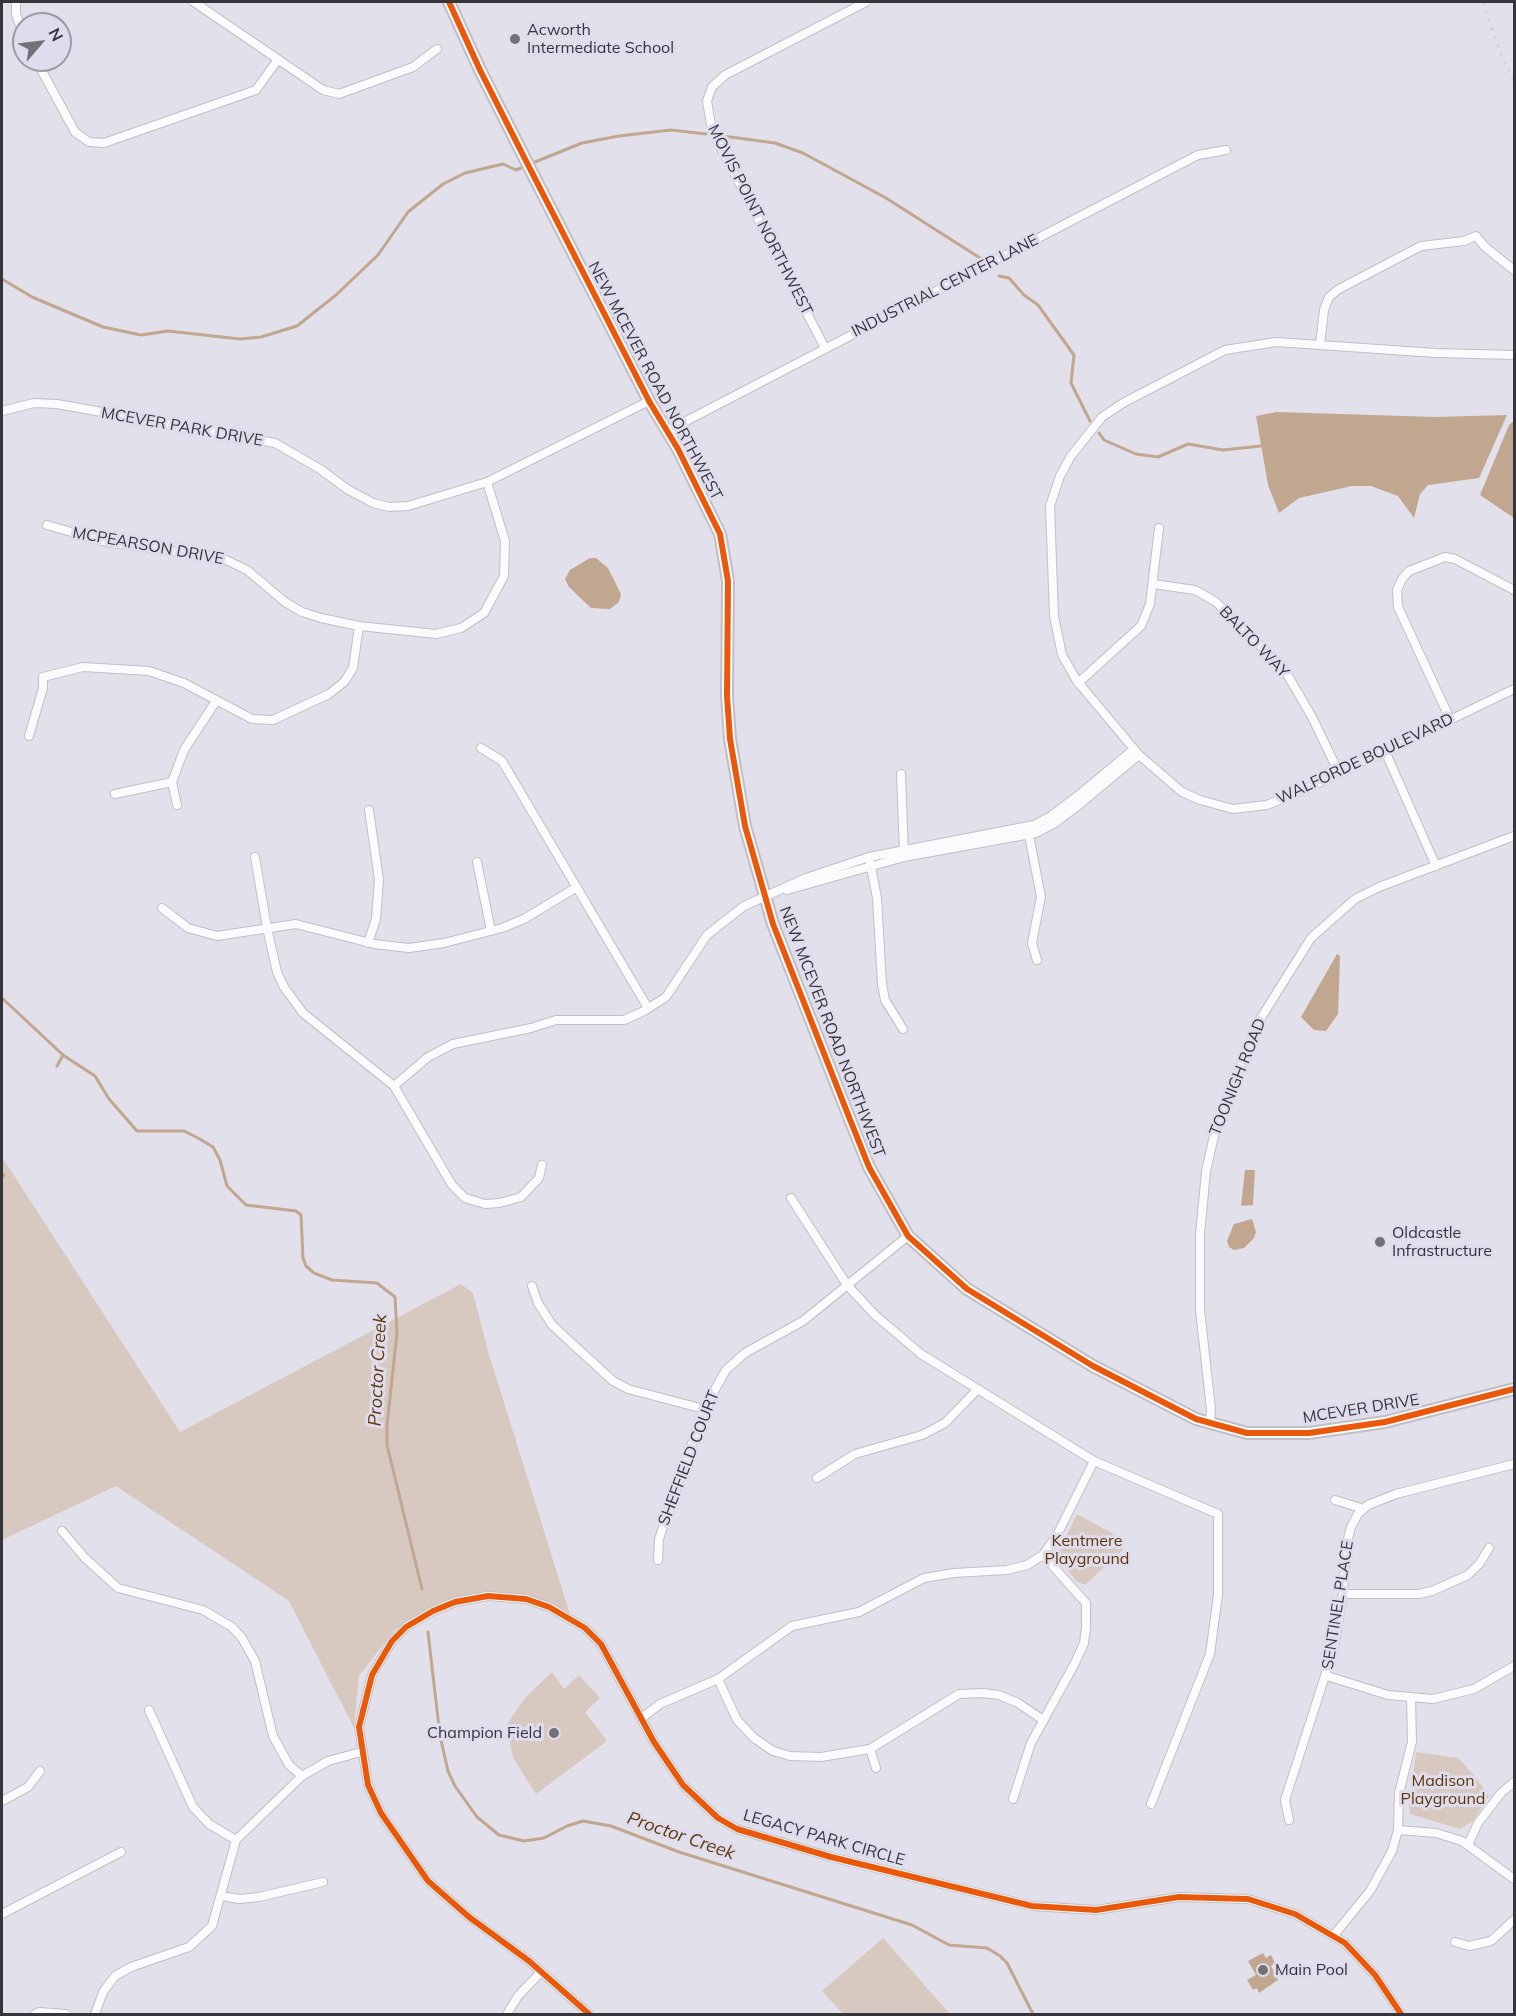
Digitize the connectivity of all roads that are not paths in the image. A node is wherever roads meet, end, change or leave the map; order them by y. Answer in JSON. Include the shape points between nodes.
{"nodes":[{"id":1,"x":194,"y":2,"type":"edge"},
{"id":2,"x":449,"y":2,"type":"edge"},
{"id":3,"x":866,"y":2,"type":"edge"},
{"id":4,"x":437,"y":49,"type":"dead end"},
{"id":5,"x":277,"y":61,"type":"junction"},
{"id":6,"x":42,"y":72,"type":"edge"},
{"id":7,"x":1226,"y":150,"type":"dead end"},
{"id":8,"x":1515,"y":270,"type":"edge"},
{"id":9,"x":1320,"y":345,"type":"junction"},
{"id":10,"x":825,"y":348,"type":"junction"},
{"id":11,"x":1515,"y":355,"type":"edge"},
{"id":12,"x":649,"y":401,"type":"junction"},
{"id":13,"x":2,"y":411,"type":"edge"},
{"id":14,"x":667,"y":431,"type":"junction"},
{"id":15,"x":487,"y":482,"type":"junction"},
{"id":16,"x":47,"y":525,"type":"dead end"},
{"id":17,"x":1159,"y":528,"type":"dead end"},
{"id":18,"x":1153,"y":584,"type":"junction"},
{"id":19,"x":1515,"y":590,"type":"edge"},
{"id":20,"x":358,"y":626,"type":"junction"},
{"id":21,"x":1078,"y":683,"type":"junction"},
{"id":22,"x":1515,"y":689,"type":"edge"},
{"id":23,"x":216,"y":701,"type":"junction"},
{"id":24,"x":1450,"y":719,"type":"junction"},
{"id":25,"x":29,"y":736,"type":"dead end"},
{"id":26,"x":481,"y":748,"type":"dead end"},
{"id":27,"x":1384,"y":751,"type":"junction"},
{"id":28,"x":1137,"y":752,"type":"junction"},
{"id":29,"x":1339,"y":773,"type":"junction"},
{"id":30,"x":901,"y":774,"type":"dead end"},
{"id":31,"x":172,"y":782,"type":"junction"},
{"id":32,"x":115,"y":794,"type":"dead end"},
{"id":33,"x":177,"y":805,"type":"dead end"},
{"id":34,"x":369,"y":810,"type":"dead end"},
{"id":35,"x":1028,"y":831,"type":"junction"},
{"id":36,"x":1515,"y":836,"type":"edge"},
{"id":37,"x":904,"y":853,"type":"junction"},
{"id":38,"x":870,"y":857,"type":"junction"},
{"id":39,"x":255,"y":858,"type":"dead end"},
{"id":40,"x":477,"y":862,"type":"dead end"},
{"id":41,"x":871,"y":866,"type":"junction"},
{"id":42,"x":1436,"y":866,"type":"junction"},
{"id":43,"x":577,"y":887,"type":"junction"},
{"id":44,"x":765,"y":896,"type":"junction"},
{"id":45,"x":162,"y":908,"type":"dead end"},
{"id":46,"x":267,"y":928,"type":"junction"},
{"id":47,"x":491,"y":931,"type":"junction"},
{"id":48,"x":368,"y":943,"type":"junction"},
{"id":49,"x":1036,"y":960,"type":"dead end"},
{"id":50,"x":648,"y":1008,"type":"junction"},
{"id":51,"x":903,"y":1029,"type":"dead end"},
{"id":52,"x":394,"y":1086,"type":"junction"},
{"id":53,"x":542,"y":1165,"type":"dead end"},
{"id":54,"x":791,"y":1198,"type":"dead end"},
{"id":55,"x":909,"y":1236,"type":"junction"},
{"id":56,"x":847,"y":1285,"type":"junction"},
{"id":57,"x":532,"y":1286,"type":"dead end"},
{"id":58,"x":1515,"y":1389,"type":"edge"},
{"id":59,"x":977,"y":1390,"type":"junction"},
{"id":60,"x":704,"y":1408,"type":"junction"},
{"id":61,"x":1210,"y":1424,"type":"junction"},
{"id":62,"x":1094,"y":1461,"type":"junction"},
{"id":63,"x":1515,"y":1464,"type":"edge"},
{"id":64,"x":817,"y":1478,"type":"dead end"},
{"id":65,"x":1335,"y":1500,"type":"dead end"},
{"id":66,"x":1364,"y":1509,"type":"junction"},
{"id":67,"x":62,"y":1531,"type":"dead end"},
{"id":68,"x":1489,"y":1548,"type":"dead end"},
{"id":69,"x":1043,"y":1555,"type":"junction"},
{"id":70,"x":658,"y":1560,"type":"dead end"},
{"id":71,"x":1343,"y":1594,"type":"junction"},
{"id":72,"x":1515,"y":1666,"type":"edge"},
{"id":73,"x":1327,"y":1677,"type":"junction"},
{"id":74,"x":718,"y":1679,"type":"junction"},
{"id":75,"x":1411,"y":1697,"type":"junction"},
{"id":76,"x":149,"y":1710,"type":"dead end"},
{"id":77,"x":643,"y":1717,"type":"junction"},
{"id":78,"x":1043,"y":1720,"type":"junction"},
{"id":79,"x":870,"y":1749,"type":"junction"},
{"id":80,"x":361,"y":1752,"type":"junction"},
{"id":81,"x":876,"y":1768,"type":"dead end"},
{"id":82,"x":40,"y":1770,"type":"dead end"},
{"id":83,"x":302,"y":1776,"type":"junction"},
{"id":84,"x":1515,"y":1782,"type":"edge"},
{"id":85,"x":1013,"y":1799,"type":"dead end"},
{"id":86,"x":2,"y":1801,"type":"edge"},
{"id":87,"x":1151,"y":1804,"type":"dead end"},
{"id":88,"x":1289,"y":1820,"type":"dead end"},
{"id":89,"x":1398,"y":1830,"type":"junction"},
{"id":90,"x":236,"y":1840,"type":"junction"},
{"id":91,"x":1468,"y":1845,"type":"junction"},
{"id":92,"x":121,"y":1852,"type":"dead end"},
{"id":93,"x":1515,"y":1879,"type":"edge"},
{"id":94,"x":323,"y":1882,"type":"dead end"},
{"id":95,"x":222,"y":1896,"type":"junction"},
{"id":96,"x":2,"y":1914,"type":"edge"},
{"id":97,"x":1515,"y":1920,"type":"edge"},
{"id":98,"x":1334,"y":1935,"type":"junction"},
{"id":99,"x":1455,"y":1942,"type":"dead end"},
{"id":100,"x":541,"y":1972,"type":"junction"},
{"id":101,"x":35,"y":2014,"type":"edge"},
{"id":102,"x":66,"y":2014,"type":"edge"},
{"id":103,"x":95,"y":2014,"type":"edge"},
{"id":104,"x":507,"y":2014,"type":"edge"},
{"id":105,"x":590,"y":2014,"type":"edge"},
{"id":106,"x":1401,"y":2014,"type":"edge"}],
"edges":[{"from":1,"to":5,"type":"street"},
{"from":2,"to":12,"type":"street","name":"NEW MCEVER ROAD NORTHWEST"},
{"from":3,"to":10,"type":"street","name":"MOVIS POINT NORTHWEST","via":[[725,75],[712,87],[706,101],[712,131]]},
{"from":4,"to":5,"type":"street","via":[[413,67],[339,94],[322,90]]},
{"from":5,"to":6,"type":"street","via":[[256,90],[104,143],[89,142],[75,132]]},
{"from":7,"to":10,"type":"street","name":"INDUSTRIAL CENTER LANE","via":[[1198,154]]},
{"from":8,"to":9,"type":"street","via":[[1476,236],[1421,246],[1329,297]]},
{"from":9,"to":11,"type":"street","name":"WALFORDE BOULEVARD"},
{"from":9,"to":21,"type":"street","name":"WALFORDE BOULEVARD","via":[[1276,342],[1225,350],[1102,417],[1071,456],[1050,506],[1057,638]]},
{"from":10,"to":14,"type":"street","name":"INDUSTRIAL CENTER LANE"},
{"from":12,"to":14,"type":"street","name":"NEW MCEVER ROAD NORTHWEST"},
{"from":12,"to":15,"type":"street","name":"MCEVER PARK DRIVE"},
{"from":13,"to":15,"type":"street","name":"MCEVER PARK DRIVE","via":[[34,403],[57,404],[275,443],[347,489],[389,507],[408,506]]},
{"from":14,"to":44,"type":"street","name":"NEW MCEVER ROAD NORTHWEST","via":[[720,534],[726,562],[730,739],[745,826]]},
{"from":15,"to":20,"type":"street","name":"MCPEARSON DRIVE","via":[[503,532],[506,559],[499,590],[484,613],[461,628],[436,634]]},
{"from":16,"to":20,"type":"street","name":"MCPEARSON DRIVE","via":[[106,542],[222,558],[247,570],[302,612]]},
{"from":17,"to":18,"type":"street"},
{"from":18,"to":21,"type":"street","via":[[1141,626]]},
{"from":18,"to":29,"type":"street","name":"BALTO WAY","via":[[1195,590],[1216,602],[1284,669]]},
{"from":19,"to":24,"type":"street","via":[[1445,557],[1409,571],[1396,590],[1398,607]]},
{"from":20,"to":23,"type":"street","via":[[352,668],[344,682],[329,694],[273,720],[252,719]]},
{"from":21,"to":28,"type":"street","name":"WALFORDE BOULEVARD"},
{"from":22,"to":24,"type":"street","name":"WALFORDE BOULEVARD"},
{"from":23,"to":25,"type":"street","via":[[184,683],[149,671],[83,667],[43,677]]},
{"from":23,"to":31,"type":"street","via":[[184,750]]},
{"from":24,"to":27,"type":"street","name":"WALFORDE BOULEVARD"},
{"from":26,"to":43,"type":"street","via":[[502,761]]},
{"from":27,"to":29,"type":"street","name":"WALFORDE BOULEVARD"},
{"from":27,"to":42,"type":"street"},
{"from":28,"to":29,"type":"street","name":"WALFORDE BOULEVARD","via":[[1182,792],[1233,808],[1267,806]]},
{"from":28,"to":35,"type":"street","via":[[1055,823]]},
{"from":30,"to":37,"type":"street"},
{"from":31,"to":32,"type":"street"},
{"from":31,"to":33,"type":"street"},
{"from":34,"to":48,"type":"street","via":[[379,880],[376,920]]},
{"from":35,"to":37,"type":"street"},
{"from":35,"to":49,"type":"street","via":[[1041,897],[1032,943]]},
{"from":36,"to":42,"type":"street","name":"TOONIGH ROAD"},
{"from":37,"to":38,"type":"street"},
{"from":37,"to":41,"type":"street"},
{"from":38,"to":41,"type":"street"},
{"from":38,"to":44,"type":"street"},
{"from":39,"to":46,"type":"street"},
{"from":40,"to":47,"type":"street"},
{"from":41,"to":44,"type":"street"},
{"from":41,"to":51,"type":"street","via":[[885,1000]]},
{"from":42,"to":61,"type":"street","name":"TOONIGH ROAD","via":[[1379,886],[1338,912],[1311,938],[1258,1021],[1216,1127],[1206,1171],[1200,1235],[1200,1310]]},
{"from":43,"to":47,"type":"street","via":[[524,919]]},
{"from":43,"to":50,"type":"street"},
{"from":44,"to":50,"type":"street","via":[[726,917],[707,935],[666,997]]},
{"from":44,"to":55,"type":"street","name":"NEW MCEVER ROAD NORTHWEST","via":[[869,1167]]},
{"from":45,"to":46,"type":"street","via":[[188,928],[207,934],[218,936]]},
{"from":46,"to":48,"type":"street","via":[[296,924]]},
{"from":46,"to":52,"type":"street","via":[[277,972],[303,1013]]},
{"from":47,"to":48,"type":"street","via":[[409,948]]},
{"from":50,"to":52,"type":"street","via":[[624,1020],[556,1020],[453,1044],[428,1057]]},
{"from":52,"to":53,"type":"street","via":[[452,1185],[465,1198],[485,1204],[521,1197],[538,1178]]},
{"from":54,"to":56,"type":"street"},
{"from":55,"to":56,"type":"street","name":"SHEFFIELD COURT"},
{"from":55,"to":61,"type":"street","name":"NEW MCEVER ROAD NORTHWEST","via":[[977,1295],[1093,1366]]},
{"from":56,"to":59,"type":"street","via":[[905,1341]]},
{"from":56,"to":60,"type":"street","name":"SHEFFIELD COURT","via":[[802,1321],[746,1353],[726,1370]]},
{"from":57,"to":60,"type":"street","via":[[552,1325],[613,1381],[628,1389]]},
{"from":58,"to":61,"type":"street","name":"MCEVER DRIVE","via":[[1385,1422],[1309,1432],[1247,1433]]},
{"from":59,"to":62,"type":"street"},
{"from":59,"to":64,"type":"street","via":[[945,1423],[922,1435],[855,1454]]},
{"from":60,"to":70,"type":"street","name":"SHEFFIELD COURT","via":[[658,1539]]},
{"from":62,"to":69,"type":"street"},
{"from":62,"to":87,"type":"street","via":[[1218,1514],[1218,1595],[1210,1654]]},
{"from":63,"to":66,"type":"street","via":[[1396,1494]]},
{"from":65,"to":66,"type":"street"},
{"from":66,"to":71,"type":"street","name":"SENTINEL PLACE","via":[[1351,1527],[1346,1546]]},
{"from":67,"to":83,"type":"street","via":[[118,1588],[203,1610],[232,1627],[255,1661],[273,1736]]},
{"from":68,"to":71,"type":"street","via":[[1468,1575],[1432,1591]]},
{"from":69,"to":74,"type":"street","via":[[1027,1565],[1007,1570],[924,1578],[859,1612],[792,1626]]},
{"from":69,"to":78,"type":"street","via":[[1086,1603],[1084,1643]]},
{"from":71,"to":73,"type":"street","name":"SENTINEL PLACE"},
{"from":72,"to":75,"type":"street","via":[[1461,1693],[1433,1699]]},
{"from":73,"to":75,"type":"street","via":[[1388,1695]]},
{"from":73,"to":88,"type":"street","name":"SENTINEL PLACE","via":[[1285,1800]]},
{"from":74,"to":77,"type":"street","via":[[660,1704]]},
{"from":74,"to":79,"type":"street","via":[[737,1720],[773,1751],[821,1757]]},
{"from":75,"to":89,"type":"street","via":[[1412,1742],[1400,1793]]},
{"from":76,"to":90,"type":"street","via":[[193,1808],[209,1824]]},
{"from":77,"to":80,"type":"street","name":"LEGACY PARK CIRCLE","via":[[601,1644],[585,1628],[526,1599],[474,1597],[433,1611],[406,1627],[392,1641],[372,1675],[365,1697],[359,1727]]},
{"from":77,"to":98,"type":"street","name":"LEGACY PARK CIRCLE","via":[[669,1766],[698,1801],[737,1829],[1032,1906],[1096,1910],[1179,1897],[1248,1899],[1296,1914]]},
{"from":78,"to":79,"type":"street","via":[[999,1695],[959,1694]]},
{"from":78,"to":85,"type":"street","via":[[1030,1743]]},
{"from":79,"to":81,"type":"street"},
{"from":80,"to":83,"type":"street","via":[[328,1761]]},
{"from":80,"to":100,"type":"street","name":"LEGACY PARK CIRCLE","via":[[368,1785],[381,1813],[428,1881]]},
{"from":82,"to":86,"type":"street","via":[[28,1787]]},
{"from":83,"to":90,"type":"street"},
{"from":84,"to":91,"type":"street","via":[[1478,1823]]},
{"from":89,"to":91,"type":"street","via":[[1436,1833]]},
{"from":89,"to":98,"type":"street","via":[[1385,1868]]},
{"from":90,"to":95,"type":"street"},
{"from":91,"to":93,"type":"street"},
{"from":92,"to":96,"type":"street"},
{"from":94,"to":95,"type":"street","via":[[259,1897]]},
{"from":95,"to":103,"type":"street","via":[[212,1926],[189,1947],[115,1976],[103,1992]]},
{"from":97,"to":99,"type":"street","via":[[1491,1941],[1469,1946]]},
{"from":98,"to":106,"type":"street","name":"LEGACY PARK CIRCLE","via":[[1374,1975]]},
{"from":100,"to":104,"type":"street"},
{"from":100,"to":105,"type":"street","name":"LEGACY PARK CIRCLE"},
{"from":101,"to":102,"type":"street"}]}
